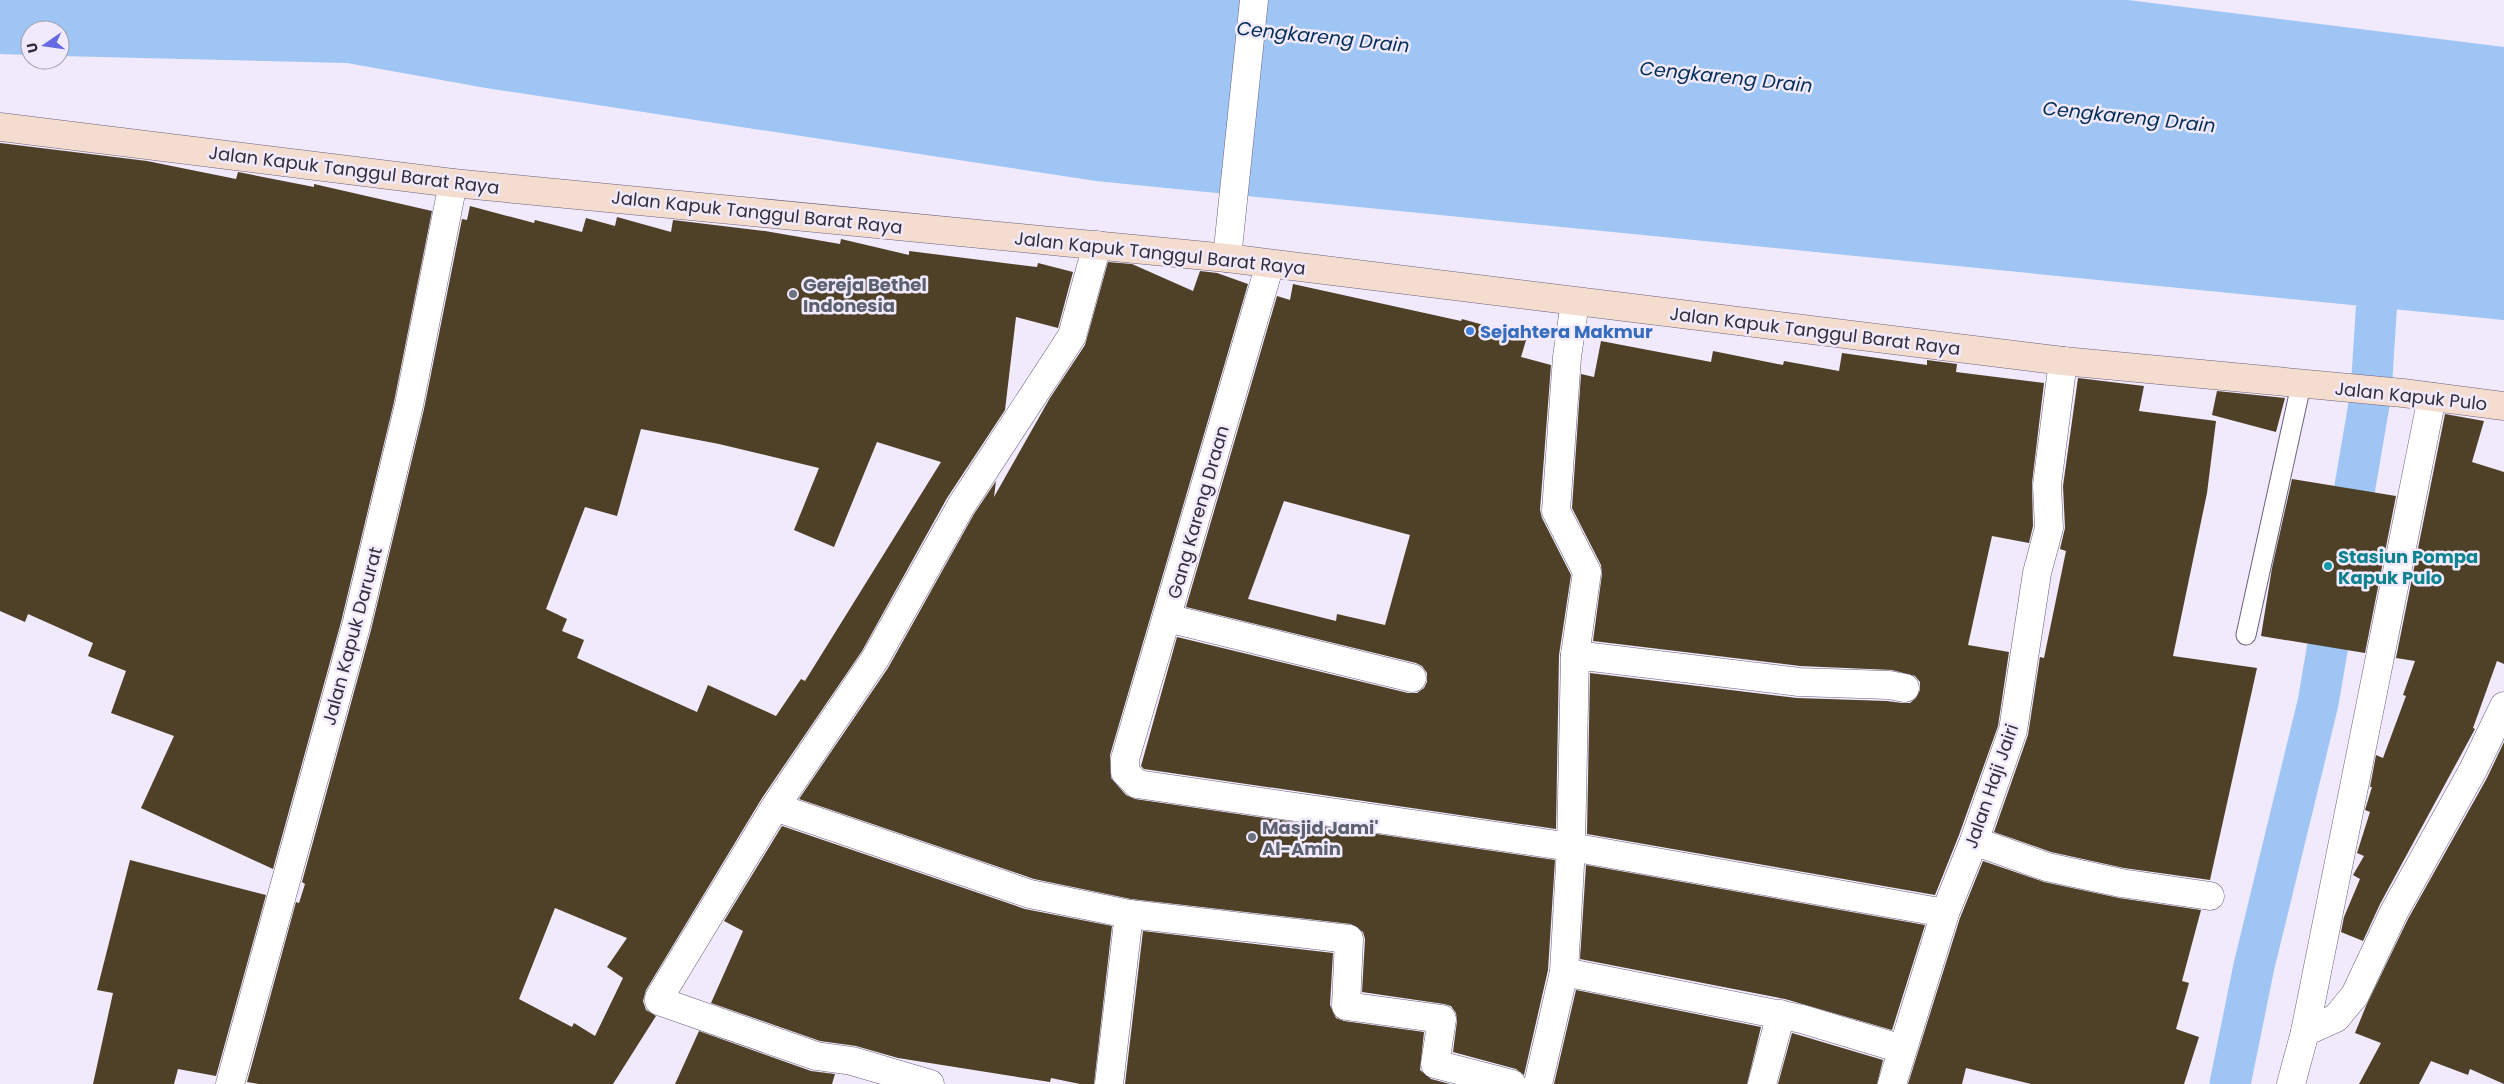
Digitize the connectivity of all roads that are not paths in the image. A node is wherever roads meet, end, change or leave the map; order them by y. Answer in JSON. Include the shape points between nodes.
{"nodes":[{"id":1,"x":1254,"y":0,"type":"edge"},
{"id":2,"x":0,"y":126,"type":"edge"},
{"id":3,"x":453,"y":183,"type":"junction"},
{"id":4,"x":1096,"y":245,"type":"junction"},
{"id":5,"x":1227,"y":258,"type":"junction"},
{"id":6,"x":1270,"y":264,"type":"junction"},
{"id":7,"x":1575,"y":302,"type":"junction"},
{"id":8,"x":2063,"y":361,"type":"junction"},
{"id":9,"x":2310,"y":385,"type":"junction"},
{"id":10,"x":2432,"y":397,"type":"junction"},
{"id":11,"x":2504,"y":406,"type":"edge"},
{"id":12,"x":1167,"y":618,"type":"junction"},
{"id":13,"x":2246,"y":635,"type":"dead end"},
{"id":14,"x":1575,"y":655,"type":"junction"},
{"id":15,"x":1412,"y":678,"type":"dead end"},
{"id":16,"x":1904,"y":688,"type":"dead end"},
{"id":17,"x":2504,"y":706,"type":"edge"},
{"id":18,"x":775,"y":808,"type":"junction"},
{"id":19,"x":1974,"y":841,"type":"junction"},
{"id":20,"x":1571,"y":847,"type":"junction"},
{"id":21,"x":2210,"y":896,"type":"dead end"},
{"id":22,"x":1945,"y":913,"type":"junction"},
{"id":23,"x":1129,"y":914,"type":"junction"},
{"id":24,"x":1564,"y":972,"type":"junction"},
{"id":25,"x":1781,"y":1014,"type":"junction"},
{"id":26,"x":2305,"y":1032,"type":"junction"},
{"id":27,"x":1902,"y":1048,"type":"junction"},
{"id":28,"x":230,"y":1084,"type":"edge"},
{"id":29,"x":930,"y":1084,"type":"edge"},
{"id":30,"x":1109,"y":1084,"type":"edge"},
{"id":31,"x":1512,"y":1084,"type":"edge"},
{"id":32,"x":1538,"y":1084,"type":"edge"},
{"id":33,"x":1762,"y":1084,"type":"edge"},
{"id":34,"x":1892,"y":1084,"type":"edge"},
{"id":35,"x":2291,"y":1084,"type":"edge"}],
"edges":[{"from":1,"to":5,"type":"street"},
{"from":2,"to":3,"type":"main road","name":"Jalan Kapuk Tanggul Barat Raya"},
{"from":3,"to":4,"type":"main road","name":"Jalan Kapuk Tanggul Barat Raya"},
{"from":3,"to":28,"type":"street","name":"Jalan Kapuk Darurat","via":[[409,405],[356,626]]},
{"from":4,"to":5,"type":"main road","name":"Jalan Kapuk Tanggul Barat Raya"},
{"from":4,"to":18,"type":"street","via":[[1072,336],[961,506],[874,659]]},
{"from":5,"to":6,"type":"main road","name":"Jalan Kapuk Tanggul Barat Raya"},
{"from":6,"to":7,"type":"main road","name":"Jalan Kapuk Tanggul Barat Raya"},
{"from":6,"to":12,"type":"street","name":"Gang Kareng Draan"},
{"from":7,"to":8,"type":"main road","name":"Jalan Kapuk Tanggul Barat Raya"},
{"from":7,"to":14,"type":"street","via":[[1567,357],[1556,511],[1587,572]]},
{"from":8,"to":9,"type":"main road","name":"Jalan Kapuk Tanggul Barat Raya"},
{"from":8,"to":19,"type":"street","name":"Jalan Haji Jairi","via":[[2047,485],[2049,528],[2037,573],[2013,730]]},
{"from":9,"to":10,"type":"main road","name":"Jalan Kapuk Pulo"},
{"from":9,"to":13,"type":"lane"},
{"from":10,"to":11,"type":"main road","name":"Jalan Kapuk Pulo"},
{"from":10,"to":26,"type":"street"},
{"from":12,"to":15,"type":"street"},
{"from":12,"to":20,"type":"street","name":"Gang Kareng Draan","via":[[1125,759],[1125,772],[1137,784]]},
{"from":14,"to":16,"type":"street","via":[[1799,682]]},
{"from":14,"to":20,"type":"street"},
{"from":17,"to":26,"type":"street","via":[[2473,770],[2394,912],[2355,996],[2336,1018]]},
{"from":18,"to":23,"type":"street","via":[[1030,894]]},
{"from":18,"to":29,"type":"street","via":[[659,1001],[816,1056],[852,1061]]},
{"from":19,"to":21,"type":"street","via":[[2057,869],[2121,883]]},
{"from":19,"to":22,"type":"street","name":"Jalan Haji Jairi"},
{"from":20,"to":22,"type":"street"},
{"from":20,"to":24,"type":"street"},
{"from":22,"to":27,"type":"street","name":"Jalan Haji Jairi"},
{"from":23,"to":30,"type":"street"},
{"from":23,"to":31,"type":"street","via":[[1349,939],[1346,1006],[1442,1019],[1435,1064]]},
{"from":24,"to":25,"type":"street"},
{"from":24,"to":32,"type":"street"},
{"from":25,"to":27,"type":"street"},
{"from":25,"to":33,"type":"street"},
{"from":26,"to":35,"type":"street"},
{"from":27,"to":34,"type":"street","name":"Jalan Haji Jairi"}]}
